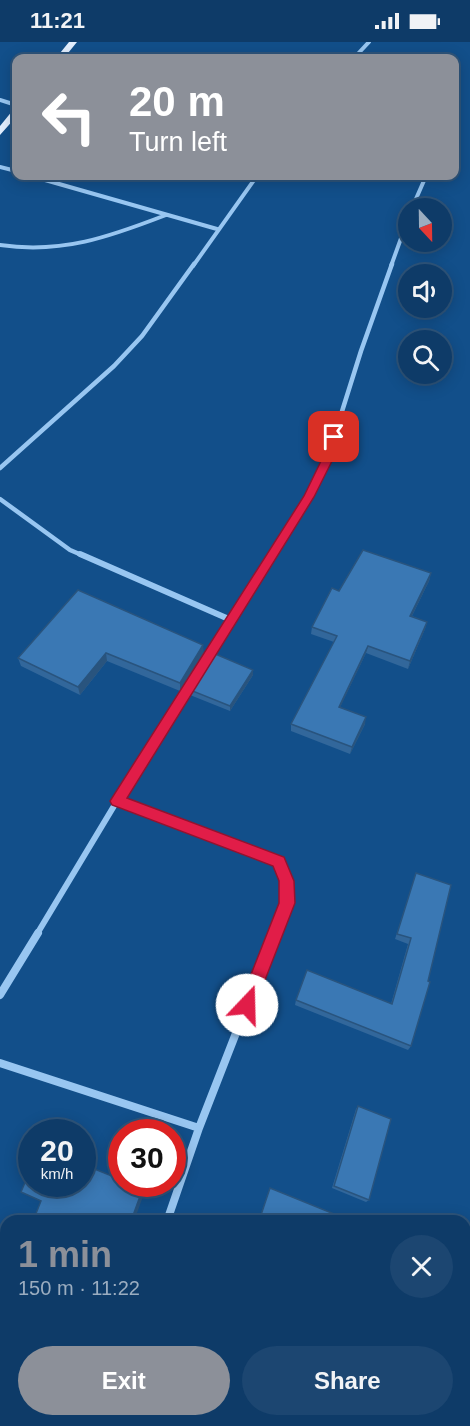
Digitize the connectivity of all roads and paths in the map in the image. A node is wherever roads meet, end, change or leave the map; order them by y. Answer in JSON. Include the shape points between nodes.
{"nodes":[{"id":1,"x":74,"y":42,"type":"edge"},
{"id":2,"x":369,"y":42,"type":"edge"},
{"id":3,"x":64,"y":54,"type":"edge"},
{"id":4,"x":358,"y":54,"type":"edge"},
{"id":5,"x":12,"y":117,"type":"edge"},
{"id":6,"x":0,"y":132,"type":"edge"},
{"id":7,"x":45,"y":180,"type":"edge"},
{"id":8,"x":254,"y":180,"type":"edge"},
{"id":9,"x":424,"y":180,"type":"edge"},
{"id":10,"x":416,"y":198,"type":"edge"},
{"id":11,"x":167,"y":215,"type":"junction"},
{"id":12,"x":216,"y":229,"type":"junction"},
{"id":13,"x":0,"y":245,"type":"edge"},
{"id":14,"x":398,"y":247,"type":"edge"},
{"id":15,"x":0,"y":468,"type":"edge"},
{"id":16,"x":0,"y":499,"type":"edge"},
{"id":17,"x":231,"y":620,"type":"junction"},
{"id":18,"x":117,"y":801,"type":"junction"},
{"id":19,"x":0,"y":995,"type":"edge"},
{"id":20,"x":0,"y":1063,"type":"edge"},
{"id":21,"x":199,"y":1128,"type":"junction"},
{"id":22,"x":169,"y":1215,"type":"edge"}],
"edges":[{"from":1,"to":3,"type":"main road"},
{"from":2,"to":4,"type":"street"},
{"from":5,"to":6,"type":"main road"},
{"from":7,"to":11,"type":"street"},
{"from":8,"to":12,"type":"street"},
{"from":9,"to":10,"type":"street"},
{"from":11,"to":12,"type":"street"},
{"from":11,"to":13,"type":"street","via":[[92,243],[58,249]]},
{"from":12,"to":15,"type":"street","via":[[193,268],[142,336]]},
{"from":14,"to":17,"type":"street","via":[[327,459],[309,497]]},
{"from":16,"to":17,"type":"street","via":[[70,550]]},
{"from":17,"to":18,"type":"street"},
{"from":18,"to":19,"type":"street"},
{"from":18,"to":21,"type":"street","via":[[279,861],[287,881],[287,903]]},
{"from":20,"to":21,"type":"street"},
{"from":21,"to":22,"type":"street"}]}
